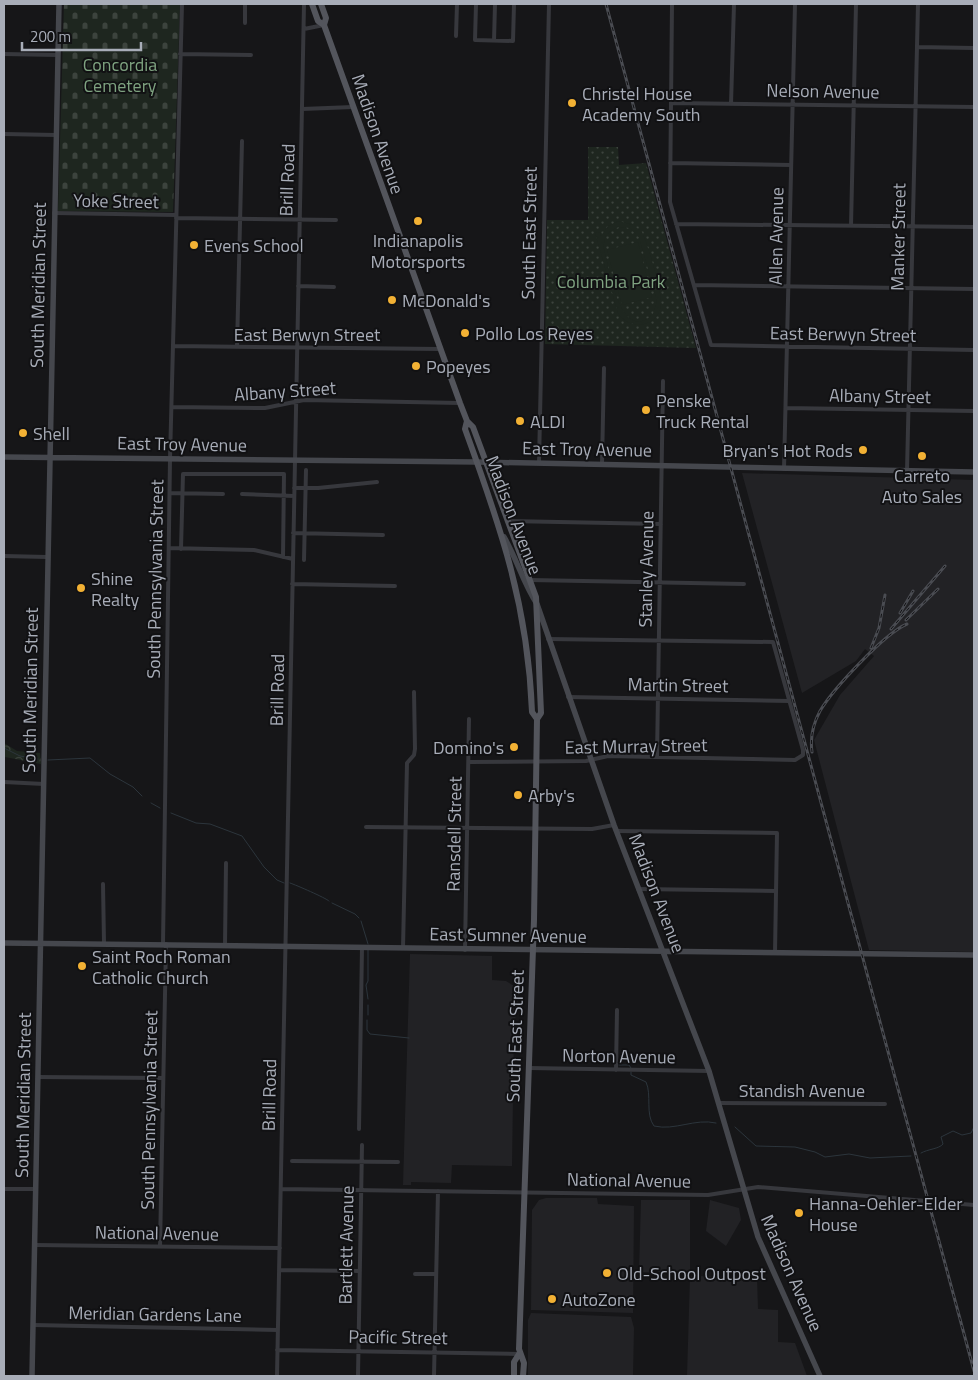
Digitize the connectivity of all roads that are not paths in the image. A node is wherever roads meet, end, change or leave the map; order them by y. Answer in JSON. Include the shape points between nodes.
{"nodes":[{"id":1,"x":59,"y":4,"type":"edge"},
{"id":2,"x":182,"y":4,"type":"edge"},
{"id":3,"x":245,"y":4,"type":"edge"},
{"id":4,"x":304,"y":4,"type":"edge"},
{"id":5,"x":312,"y":4,"type":"edge"},
{"id":6,"x":321,"y":4,"type":"edge"},
{"id":7,"x":457,"y":4,"type":"edge"},
{"id":8,"x":476,"y":4,"type":"edge"},
{"id":9,"x":495,"y":4,"type":"edge"},
{"id":10,"x":514,"y":4,"type":"edge"},
{"id":11,"x":550,"y":4,"type":"edge"},
{"id":12,"x":672,"y":4,"type":"edge"},
{"id":13,"x":734,"y":4,"type":"edge"},
{"id":14,"x":795,"y":4,"type":"edge"},
{"id":15,"x":856,"y":4,"type":"edge"},
{"id":16,"x":918,"y":4,"type":"edge"},
{"id":17,"x":245,"y":23,"type":"dead end"},
{"id":18,"x":324,"y":25,"type":"junction"},
{"id":19,"x":304,"y":29,"type":"junction"},
{"id":20,"x":456,"y":36,"type":"dead end"},
{"id":21,"x":494,"y":41,"type":"junction"},
{"id":22,"x":917,"y":47,"type":"junction"},
{"id":23,"x":974,"y":48,"type":"edge"},
{"id":24,"x":4,"y":54,"type":"edge"},
{"id":25,"x":180,"y":54,"type":"junction"},
{"id":26,"x":58,"y":55,"type":"junction"},
{"id":27,"x":251,"y":55,"type":"dead end"},
{"id":28,"x":671,"y":103,"type":"junction"},
{"id":29,"x":731,"y":104,"type":"junction"},
{"id":30,"x":793,"y":105,"type":"junction"},
{"id":31,"x":854,"y":106,"type":"junction"},
{"id":32,"x":915,"y":106,"type":"junction"},
{"id":33,"x":353,"y":107,"type":"junction"},
{"id":34,"x":974,"y":107,"type":"edge"},
{"id":35,"x":302,"y":109,"type":"junction"},
{"id":36,"x":4,"y":134,"type":"edge"},
{"id":37,"x":56,"y":135,"type":"junction"},
{"id":38,"x":242,"y":141,"type":"dead end"},
{"id":39,"x":670,"y":163,"type":"junction"},
{"id":40,"x":791,"y":166,"type":"junction"},
{"id":41,"x":54,"y":213,"type":"junction"},
{"id":42,"x":176,"y":217,"type":"junction"},
{"id":43,"x":299,"y":219,"type":"junction"},
{"id":44,"x":240,"y":220,"type":"junction"},
{"id":45,"x":336,"y":220,"type":"dead end"},
{"id":46,"x":676,"y":224,"type":"junction"},
{"id":47,"x":790,"y":226,"type":"junction"},
{"id":48,"x":851,"y":226,"type":"junction"},
{"id":49,"x":912,"y":227,"type":"junction"},
{"id":50,"x":974,"y":227,"type":"edge"},
{"id":51,"x":694,"y":285,"type":"junction"},
{"id":52,"x":298,"y":286,"type":"junction"},
{"id":53,"x":788,"y":286,"type":"junction"},
{"id":54,"x":334,"y":287,"type":"dead end"},
{"id":55,"x":911,"y":288,"type":"junction"},
{"id":56,"x":974,"y":289,"type":"edge"},
{"id":57,"x":173,"y":346,"type":"junction"},
{"id":58,"x":237,"y":347,"type":"junction"},
{"id":59,"x":787,"y":347,"type":"junction"},
{"id":60,"x":296,"y":348,"type":"junction"},
{"id":61,"x":440,"y":349,"type":"junction"},
{"id":62,"x":910,"y":349,"type":"junction"},
{"id":63,"x":974,"y":350,"type":"edge"},
{"id":64,"x":604,"y":368,"type":"dead end"},
{"id":65,"x":663,"y":381,"type":"dead end"},
{"id":66,"x":295,"y":402,"type":"junction"},
{"id":67,"x":460,"y":403,"type":"junction"},
{"id":68,"x":172,"y":407,"type":"junction"},
{"id":69,"x":786,"y":408,"type":"junction"},
{"id":70,"x":908,"y":410,"type":"junction"},
{"id":71,"x":974,"y":411,"type":"edge"},
{"id":72,"x":467,"y":422,"type":"junction"},
{"id":73,"x":4,"y":456,"type":"edge"},
{"id":74,"x":49,"y":458,"type":"junction"},
{"id":75,"x":170,"y":459,"type":"junction"},
{"id":76,"x":295,"y":460,"type":"junction"},
{"id":77,"x":477,"y":462,"type":"junction"},
{"id":78,"x":487,"y":462,"type":"junction"},
{"id":79,"x":539,"y":463,"type":"junction"},
{"id":80,"x":602,"y":464,"type":"junction"},
{"id":81,"x":662,"y":466,"type":"junction"},
{"id":82,"x":784,"y":469,"type":"junction"},
{"id":83,"x":306,"y":470,"type":"dead end"},
{"id":84,"x":907,"y":471,"type":"junction"},
{"id":85,"x":974,"y":472,"type":"edge"},
{"id":86,"x":378,"y":482,"type":"dead end"},
{"id":87,"x":294,"y":488,"type":"junction"},
{"id":88,"x":305,"y":488,"type":"junction"},
{"id":89,"x":170,"y":493,"type":"junction"},
{"id":90,"x":182,"y":493,"type":"junction"},
{"id":91,"x":223,"y":494,"type":"dead end"},
{"id":92,"x":242,"y":494,"type":"dead end"},
{"id":93,"x":284,"y":495,"type":"junction"},
{"id":94,"x":294,"y":496,"type":"junction"},
{"id":95,"x":508,"y":521,"type":"junction"},
{"id":96,"x":661,"y":524,"type":"junction"},
{"id":97,"x":293,"y":533,"type":"junction"},
{"id":98,"x":304,"y":533,"type":"junction"},
{"id":99,"x":383,"y":535,"type":"dead end"},
{"id":100,"x":504,"y":537,"type":"junction"},
{"id":101,"x":169,"y":548,"type":"junction"},
{"id":102,"x":181,"y":549,"type":"junction"},
{"id":103,"x":4,"y":556,"type":"edge"},
{"id":104,"x":283,"y":556,"type":"junction"},
{"id":105,"x":48,"y":557,"type":"junction"},
{"id":106,"x":293,"y":559,"type":"junction"},
{"id":107,"x":304,"y":560,"type":"dead end"},
{"id":108,"x":530,"y":580,"type":"junction"},
{"id":109,"x":660,"y":582,"type":"junction"},
{"id":110,"x":292,"y":584,"type":"junction"},
{"id":111,"x":744,"y":584,"type":"dead end"},
{"id":112,"x":395,"y":586,"type":"dead end"},
{"id":113,"x":534,"y":590,"type":"joint"},
{"id":114,"x":537,"y":604,"type":"junction"},
{"id":115,"x":548,"y":639,"type":"junction"},
{"id":116,"x":658,"y":640,"type":"junction"},
{"id":117,"x":414,"y":692,"type":"dead end"},
{"id":118,"x":568,"y":697,"type":"junction"},
{"id":119,"x":657,"y":698,"type":"junction"},
{"id":120,"x":789,"y":701,"type":"junction"},
{"id":121,"x":469,"y":719,"type":"dead end"},
{"id":122,"x":537,"y":719,"type":"junction"},
{"id":123,"x":657,"y":757,"type":"junction"},
{"id":124,"x":591,"y":760,"type":"junction"},
{"id":125,"x":470,"y":762,"type":"junction"},
{"id":126,"x":537,"y":762,"type":"junction"},
{"id":127,"x":4,"y":782,"type":"edge"},
{"id":128,"x":44,"y":784,"type":"junction"},
{"id":129,"x":366,"y":827,"type":"dead end"},
{"id":130,"x":406,"y":827,"type":"junction"},
{"id":131,"x":468,"y":828,"type":"junction"},
{"id":132,"x":536,"y":828,"type":"junction"},
{"id":133,"x":616,"y":828,"type":"junction"},
{"id":134,"x":226,"y":863,"type":"dead end"},
{"id":135,"x":103,"y":884,"type":"dead end"},
{"id":136,"x":638,"y":889,"type":"junction"},
{"id":137,"x":776,"y":891,"type":"junction"},
{"id":138,"x":4,"y":943,"type":"edge"},
{"id":139,"x":104,"y":943,"type":"junction"},
{"id":140,"x":41,"y":944,"type":"junction"},
{"id":141,"x":164,"y":944,"type":"junction"},
{"id":142,"x":225,"y":945,"type":"junction"},
{"id":143,"x":286,"y":946,"type":"junction"},
{"id":144,"x":362,"y":947,"type":"junction"},
{"id":145,"x":404,"y":948,"type":"junction"},
{"id":146,"x":465,"y":950,"type":"junction"},
{"id":147,"x":533,"y":951,"type":"junction"},
{"id":148,"x":663,"y":951,"type":"junction"},
{"id":149,"x":774,"y":953,"type":"junction"},
{"id":150,"x":974,"y":955,"type":"edge"},
{"id":151,"x":616,"y":1010,"type":"dead end"},
{"id":152,"x":529,"y":1068,"type":"junction"},
{"id":153,"x":616,"y":1070,"type":"junction"},
{"id":154,"x":709,"y":1071,"type":"junction"},
{"id":155,"x":38,"y":1076,"type":"junction"},
{"id":156,"x":163,"y":1078,"type":"junction"},
{"id":157,"x":719,"y":1104,"type":"junction"},
{"id":158,"x":884,"y":1104,"type":"dead end"},
{"id":159,"x":360,"y":1129,"type":"dead end"},
{"id":160,"x":362,"y":1145,"type":"dead end"},
{"id":161,"x":292,"y":1160,"type":"dead end"},
{"id":162,"x":361,"y":1162,"type":"junction"},
{"id":163,"x":398,"y":1162,"type":"dead end"},
{"id":164,"x":4,"y":1189,"type":"edge"},
{"id":165,"x":36,"y":1189,"type":"junction"},
{"id":166,"x":281,"y":1189,"type":"junction"},
{"id":167,"x":743,"y":1189,"type":"junction"},
{"id":168,"x":361,"y":1190,"type":"junction"},
{"id":169,"x":438,"y":1190,"type":"junction"},
{"id":170,"x":523,"y":1192,"type":"junction"},
{"id":171,"x":974,"y":1205,"type":"edge"},
{"id":172,"x":35,"y":1245,"type":"junction"},
{"id":173,"x":160,"y":1247,"type":"junction"},
{"id":174,"x":280,"y":1248,"type":"junction"},
{"id":175,"x":279,"y":1270,"type":"junction"},
{"id":176,"x":360,"y":1272,"type":"junction"},
{"id":177,"x":416,"y":1274,"type":"dead end"},
{"id":178,"x":436,"y":1274,"type":"junction"},
{"id":179,"x":33,"y":1325,"type":"junction"},
{"id":180,"x":278,"y":1330,"type":"junction"},
{"id":181,"x":277,"y":1350,"type":"junction"},
{"id":182,"x":358,"y":1350,"type":"junction"},
{"id":183,"x":435,"y":1352,"type":"junction"},
{"id":184,"x":519,"y":1354,"type":"junction"},
{"id":185,"x":32,"y":1376,"type":"edge"},
{"id":186,"x":276,"y":1376,"type":"edge"},
{"id":187,"x":358,"y":1376,"type":"edge"},
{"id":188,"x":434,"y":1376,"type":"edge"},
{"id":189,"x":514,"y":1376,"type":"edge"},
{"id":190,"x":523,"y":1376,"type":"edge"},
{"id":191,"x":820,"y":1376,"type":"edge"}],
"edges":[{"from":1,"to":26,"type":"main road","name":"South Meridian Street"},
{"from":2,"to":25,"type":"street","name":"South Pennsylvania Street"},
{"from":3,"to":17,"type":"street"},
{"from":4,"to":19,"type":"street","name":"Brill Road"},
{"from":5,"to":18,"type":"main road","name":"Madison Avenue","via":[[318,21]]},
{"from":6,"to":18,"type":"main road","name":"Madison Avenue","via":[[326,18]]},
{"from":7,"to":20,"type":"street"},
{"from":8,"to":21,"type":"street","via":[[475,40]]},
{"from":9,"to":21,"type":"street"},
{"from":10,"to":21,"type":"street","via":[[513,41]]},
{"from":11,"to":79,"type":"street","name":"South East Street"},
{"from":12,"to":28,"type":"street"},
{"from":13,"to":29,"type":"street"},
{"from":14,"to":30,"type":"street","name":"Allen Avenue"},
{"from":15,"to":31,"type":"street"},
{"from":16,"to":22,"type":"street","name":"Manker Street"},
{"from":18,"to":19,"type":"street"},
{"from":18,"to":33,"type":"main road","name":"Madison Avenue"},
{"from":19,"to":35,"type":"street","name":"Brill Road"},
{"from":22,"to":23,"type":"street"},
{"from":22,"to":32,"type":"street","name":"Manker Street"},
{"from":24,"to":26,"type":"street"},
{"from":25,"to":27,"type":"street"},
{"from":25,"to":42,"type":"street","name":"South Pennsylvania Street"},
{"from":26,"to":37,"type":"main road","name":"South Meridian Street"},
{"from":28,"to":29,"type":"street","name":"Nelson Avenue"},
{"from":28,"to":39,"type":"street"},
{"from":29,"to":30,"type":"street","name":"Nelson Avenue"},
{"from":30,"to":31,"type":"street","name":"Nelson Avenue"},
{"from":30,"to":40,"type":"street","name":"Allen Avenue"},
{"from":31,"to":32,"type":"street","name":"Nelson Avenue"},
{"from":31,"to":48,"type":"street"},
{"from":32,"to":34,"type":"street","name":"Nelson Avenue"},
{"from":32,"to":49,"type":"street","name":"Manker Street"},
{"from":33,"to":35,"type":"street"},
{"from":33,"to":61,"type":"main road","name":"Madison Avenue"},
{"from":35,"to":43,"type":"street","name":"Brill Road"},
{"from":36,"to":37,"type":"street"},
{"from":37,"to":41,"type":"main road","name":"South Meridian Street"},
{"from":38,"to":44,"type":"street"},
{"from":39,"to":40,"type":"street"},
{"from":39,"to":46,"type":"street","via":[[670,202]]},
{"from":40,"to":47,"type":"street","name":"Allen Avenue"},
{"from":41,"to":42,"type":"street","name":"Yoke Street"},
{"from":41,"to":74,"type":"main road","name":"South Meridian Street"},
{"from":42,"to":44,"type":"street","name":"Yoke Street"},
{"from":42,"to":57,"type":"street","name":"South Pennsylvania Street"},
{"from":43,"to":44,"type":"street","name":"Yoke Street"},
{"from":43,"to":45,"type":"street","name":"Yoke Street"},
{"from":43,"to":52,"type":"street","name":"Brill Road"},
{"from":44,"to":58,"type":"street"},
{"from":46,"to":47,"type":"street"},
{"from":46,"to":51,"type":"street"},
{"from":47,"to":48,"type":"street"},
{"from":47,"to":53,"type":"street","name":"Allen Avenue"},
{"from":48,"to":49,"type":"street"},
{"from":49,"to":50,"type":"street"},
{"from":49,"to":55,"type":"street","name":"Manker Street"},
{"from":51,"to":53,"type":"street"},
{"from":51,"to":59,"type":"street","name":"East Berwyn Street","via":[[711,345]]},
{"from":52,"to":54,"type":"street"},
{"from":52,"to":60,"type":"street","name":"Brill Road"},
{"from":53,"to":55,"type":"street"},
{"from":53,"to":59,"type":"street","name":"Allen Avenue"},
{"from":55,"to":56,"type":"street"},
{"from":55,"to":62,"type":"street","name":"Manker Street"},
{"from":57,"to":58,"type":"street","name":"East Berwyn Street"},
{"from":57,"to":68,"type":"street","name":"South Pennsylvania Street"},
{"from":58,"to":60,"type":"street","name":"East Berwyn Street"},
{"from":59,"to":62,"type":"street","name":"East Berwyn Street"},
{"from":59,"to":69,"type":"street","name":"Allen Avenue"},
{"from":60,"to":61,"type":"street","name":"East Berwyn Street"},
{"from":60,"to":66,"type":"street","name":"Brill Road"},
{"from":61,"to":67,"type":"main road","name":"Madison Avenue"},
{"from":62,"to":63,"type":"street","name":"East Berwyn Street"},
{"from":62,"to":70,"type":"street","name":"Manker Street"},
{"from":64,"to":80,"type":"street"},
{"from":65,"to":81,"type":"street","name":"Stanley Avenue"},
{"from":66,"to":67,"type":"street","name":"Albany Street"},
{"from":66,"to":68,"type":"street","name":"Albany Street","via":[[265,408]]},
{"from":66,"to":76,"type":"street","name":"Brill Road"},
{"from":67,"to":72,"type":"main road","name":"Madison Avenue"},
{"from":68,"to":75,"type":"street","name":"South Pennsylvania Street"},
{"from":69,"to":70,"type":"street","name":"Albany Street"},
{"from":69,"to":82,"type":"street","name":"Allen Avenue"},
{"from":70,"to":71,"type":"street","name":"Albany Street"},
{"from":70,"to":84,"type":"street","name":"Manker Street"},
{"from":72,"to":77,"type":"main road","name":"Madison Avenue","via":[[465,429]]},
{"from":72,"to":78,"type":"main road","name":"Madison Avenue","via":[[473,426]]},
{"from":73,"to":74,"type":"main road","name":"East Troy Avenue"},
{"from":74,"to":75,"type":"main road","name":"East Troy Avenue"},
{"from":74,"to":105,"type":"main road","name":"South Meridian Street"},
{"from":75,"to":76,"type":"main road","name":"East Troy Avenue"},
{"from":75,"to":89,"type":"street","name":"South Pennsylvania Street"},
{"from":76,"to":77,"type":"main road","name":"East Troy Avenue"},
{"from":76,"to":87,"type":"street","name":"Brill Road"},
{"from":77,"to":78,"type":"main road","name":"East Troy Avenue"},
{"from":77,"to":100,"type":"main road","name":"Madison Avenue"},
{"from":78,"to":79,"type":"main road","name":"East Troy Avenue"},
{"from":78,"to":95,"type":"main road","name":"Madison Avenue"},
{"from":79,"to":80,"type":"main road","name":"East Troy Avenue"},
{"from":80,"to":81,"type":"main road","name":"East Troy Avenue"},
{"from":81,"to":82,"type":"main road","name":"East Troy Avenue"},
{"from":81,"to":96,"type":"street","name":"Stanley Avenue"},
{"from":82,"to":84,"type":"main road","name":"East Troy Avenue"},
{"from":83,"to":88,"type":"street"},
{"from":84,"to":85,"type":"main road","name":"East Troy Avenue"},
{"from":86,"to":88,"type":"street"},
{"from":87,"to":88,"type":"street"},
{"from":87,"to":94,"type":"street","name":"Brill Road"},
{"from":88,"to":98,"type":"street"},
{"from":89,"to":90,"type":"street"},
{"from":89,"to":101,"type":"street","name":"South Pennsylvania Street"},
{"from":90,"to":91,"type":"street"},
{"from":90,"to":93,"type":"street","via":[[183,474],[284,474]]},
{"from":90,"to":102,"type":"street"},
{"from":92,"to":93,"type":"street"},
{"from":93,"to":94,"type":"street"},
{"from":93,"to":104,"type":"street"},
{"from":94,"to":97,"type":"street","name":"Brill Road"},
{"from":95,"to":96,"type":"street"},
{"from":95,"to":108,"type":"main road","name":"Madison Avenue"},
{"from":96,"to":109,"type":"street","name":"Stanley Avenue"},
{"from":97,"to":98,"type":"street"},
{"from":97,"to":106,"type":"street","name":"Brill Road"},
{"from":98,"to":99,"type":"street"},
{"from":98,"to":107,"type":"street"},
{"from":100,"to":114,"type":"main road","name":"Madison Avenue"},
{"from":100,"to":122,"type":"main road","name":"South East Street","via":[[522,616],[532,712]]},
{"from":101,"to":102,"type":"street"},
{"from":101,"to":141,"type":"street","name":"South Pennsylvania Street"},
{"from":102,"to":104,"type":"street","via":[[254,550]]},
{"from":103,"to":105,"type":"street"},
{"from":104,"to":106,"type":"street"},
{"from":105,"to":128,"type":"main road","name":"South Meridian Street"},
{"from":106,"to":110,"type":"street","name":"Brill Road"},
{"from":108,"to":109,"type":"street"},
{"from":108,"to":113,"type":"main road","name":"Madison Avenue"},
{"from":109,"to":111,"type":"street"},
{"from":109,"to":116,"type":"street","name":"Stanley Avenue"},
{"from":110,"to":112,"type":"street"},
{"from":110,"to":143,"type":"street","name":"Brill Road"},
{"from":113,"to":114,"type":"main road","name":"South East Street"},
{"from":114,"to":115,"type":"main road","name":"Madison Avenue"},
{"from":114,"to":122,"type":"main road","name":"South East Street","via":[[541,713]]},
{"from":115,"to":116,"type":"street"},
{"from":115,"to":118,"type":"main road","name":"Madison Avenue"},
{"from":116,"to":119,"type":"street","name":"Stanley Avenue"},
{"from":116,"to":120,"type":"street","via":[[773,642]]},
{"from":117,"to":130,"type":"street","via":[[415,749],[407,764]]},
{"from":118,"to":119,"type":"street","name":"Martin Street"},
{"from":118,"to":124,"type":"main road","name":"Madison Avenue"},
{"from":119,"to":120,"type":"street","name":"Martin Street"},
{"from":119,"to":123,"type":"street","name":"Stanley Avenue"},
{"from":120,"to":123,"type":"street","name":"East Murray Street","via":[[803,750],[802,757],[795,760]]},
{"from":121,"to":125,"type":"street","name":"Ransdell Street"},
{"from":122,"to":126,"type":"main road","name":"South East Street"},
{"from":123,"to":124,"type":"street","name":"East Murray Street","via":[[608,756]]},
{"from":124,"to":126,"type":"street","name":"East Murray Street"},
{"from":124,"to":133,"type":"main road","name":"Madison Avenue"},
{"from":125,"to":126,"type":"street","name":"East Murray Street"},
{"from":125,"to":131,"type":"street","name":"Ransdell Street"},
{"from":126,"to":132,"type":"main road","name":"South East Street"},
{"from":127,"to":128,"type":"street"},
{"from":128,"to":140,"type":"main road","name":"South Meridian Street"},
{"from":129,"to":130,"type":"street"},
{"from":130,"to":131,"type":"street"},
{"from":130,"to":145,"type":"street"},
{"from":131,"to":132,"type":"street"},
{"from":131,"to":146,"type":"street","name":"Ransdell Street"},
{"from":132,"to":133,"type":"street"},
{"from":132,"to":147,"type":"main road","name":"South East Street"},
{"from":133,"to":136,"type":"main road","name":"Madison Avenue"},
{"from":133,"to":137,"type":"street","via":[[777,833]]},
{"from":134,"to":142,"type":"street"},
{"from":135,"to":139,"type":"street"},
{"from":136,"to":137,"type":"street"},
{"from":136,"to":148,"type":"main road","name":"Madison Avenue"},
{"from":137,"to":149,"type":"street"},
{"from":138,"to":140,"type":"main road","name":"East Sumner Avenue"},
{"from":139,"to":140,"type":"main road","name":"East Sumner Avenue"},
{"from":139,"to":141,"type":"main road","name":"East Sumner Avenue"},
{"from":140,"to":155,"type":"main road","name":"South Meridian Street"},
{"from":141,"to":142,"type":"main road","name":"East Sumner Avenue"},
{"from":141,"to":156,"type":"street","name":"South Pennsylvania Street"},
{"from":142,"to":143,"type":"main road","name":"East Sumner Avenue"},
{"from":143,"to":144,"type":"main road","name":"East Sumner Avenue"},
{"from":143,"to":166,"type":"street","name":"Brill Road"},
{"from":144,"to":145,"type":"main road","name":"East Sumner Avenue"},
{"from":144,"to":159,"type":"street"},
{"from":145,"to":146,"type":"main road","name":"East Sumner Avenue"},
{"from":146,"to":147,"type":"main road","name":"East Sumner Avenue"},
{"from":147,"to":148,"type":"main road","name":"East Sumner Avenue"},
{"from":147,"to":152,"type":"main road","name":"South East Street"},
{"from":148,"to":149,"type":"main road","name":"East Sumner Avenue"},
{"from":148,"to":154,"type":"main road","name":"Madison Avenue"},
{"from":149,"to":150,"type":"main road","name":"East Sumner Avenue"},
{"from":151,"to":153,"type":"street"},
{"from":152,"to":153,"type":"street","name":"Norton Avenue"},
{"from":152,"to":170,"type":"main road","name":"South East Street"},
{"from":153,"to":154,"type":"street","name":"Norton Avenue"},
{"from":154,"to":157,"type":"main road","name":"Madison Avenue"},
{"from":155,"to":156,"type":"street"},
{"from":155,"to":165,"type":"main road","name":"South Meridian Street"},
{"from":156,"to":173,"type":"street","name":"South Pennsylvania Street"},
{"from":157,"to":158,"type":"street","name":"Standish Avenue"},
{"from":157,"to":167,"type":"main road","name":"Madison Avenue"},
{"from":160,"to":162,"type":"street","name":"Bartlett Avenue"},
{"from":161,"to":162,"type":"street"},
{"from":162,"to":163,"type":"street"},
{"from":162,"to":168,"type":"street","name":"Bartlett Avenue"},
{"from":164,"to":165,"type":"street"},
{"from":165,"to":172,"type":"main road","name":"South Meridian Street"},
{"from":166,"to":168,"type":"street","name":"National Avenue"},
{"from":166,"to":174,"type":"street","name":"Brill Road"},
{"from":167,"to":170,"type":"street","name":"National Avenue","via":[[708,1195]]},
{"from":167,"to":171,"type":"street","name":"National Avenue","via":[[765,1187]]},
{"from":167,"to":191,"type":"main road","name":"Madison Avenue","via":[[762,1246]]},
{"from":168,"to":169,"type":"street","name":"National Avenue"},
{"from":168,"to":176,"type":"street","name":"Bartlett Avenue"},
{"from":169,"to":170,"type":"street","name":"National Avenue"},
{"from":169,"to":178,"type":"street"},
{"from":170,"to":184,"type":"main road","name":"South East Street"},
{"from":172,"to":173,"type":"street","name":"National Avenue"},
{"from":172,"to":179,"type":"main road","name":"South Meridian Street"},
{"from":173,"to":174,"type":"street","name":"National Avenue"},
{"from":174,"to":175,"type":"street","name":"Brill Road"},
{"from":175,"to":176,"type":"street"},
{"from":175,"to":180,"type":"street","name":"Brill Road"},
{"from":176,"to":182,"type":"street","name":"Bartlett Avenue"},
{"from":177,"to":178,"type":"street"},
{"from":178,"to":183,"type":"street"},
{"from":179,"to":180,"type":"street","name":"Meridian Gardens Lane"},
{"from":179,"to":185,"type":"main road","name":"South Meridian Street"},
{"from":180,"to":181,"type":"street","name":"Brill Road"},
{"from":181,"to":182,"type":"street","name":"Pacific Street"},
{"from":181,"to":186,"type":"street","name":"Brill Road"},
{"from":182,"to":183,"type":"street","name":"Pacific Street"},
{"from":182,"to":187,"type":"street","name":"Bartlett Avenue"},
{"from":183,"to":184,"type":"street","name":"Pacific Street"},
{"from":183,"to":188,"type":"street"},
{"from":184,"to":189,"type":"main road","name":"South East Street","via":[[514,1362]]},
{"from":184,"to":190,"type":"main road","name":"South East Street","via":[[524,1363]]}]}
